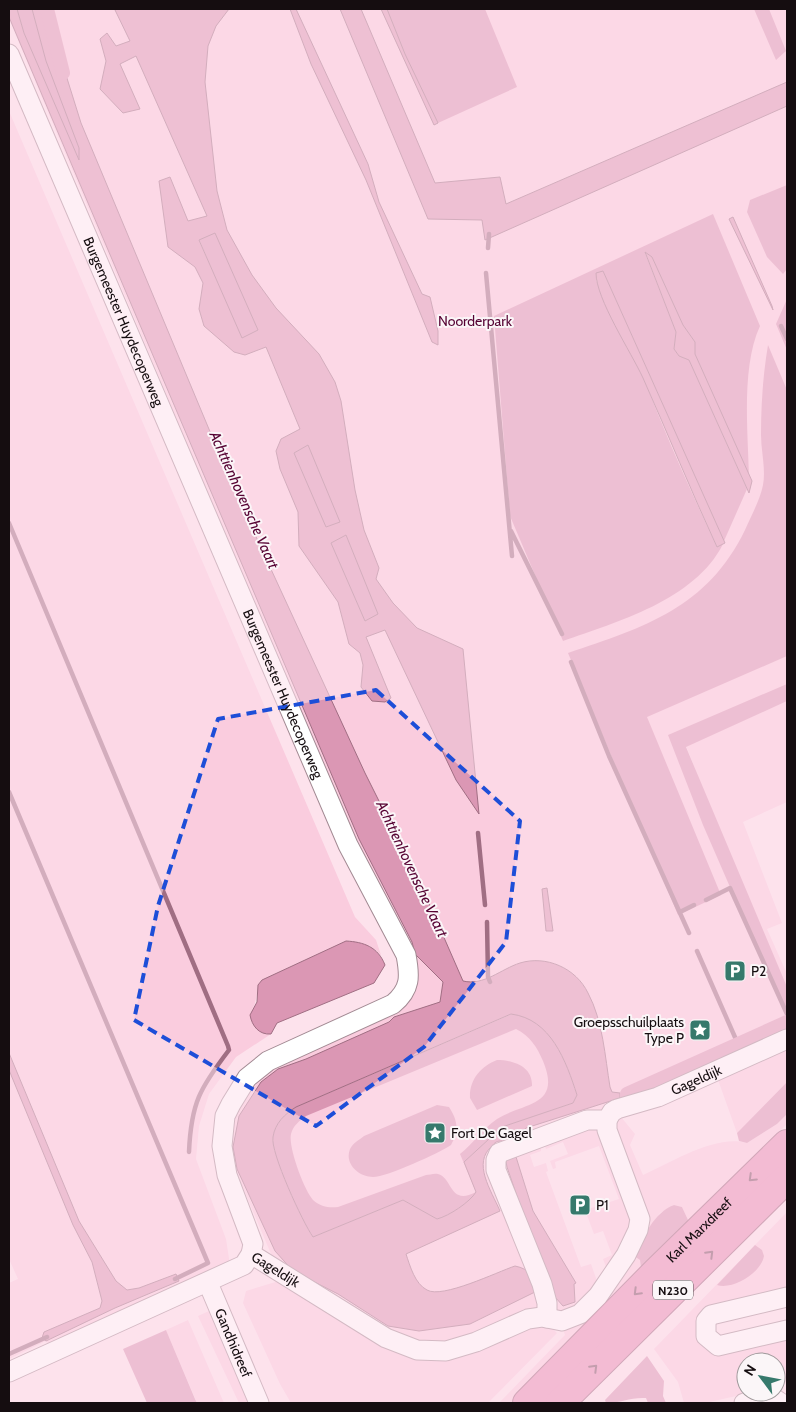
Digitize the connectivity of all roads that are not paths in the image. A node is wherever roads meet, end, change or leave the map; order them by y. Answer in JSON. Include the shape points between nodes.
{"nodes":[{"id":1,"x":9,"y":54,"type":"edge"},
{"id":2,"x":787,"y":1039,"type":"edge"},
{"id":3,"x":607,"y":1120,"type":"junction"},
{"id":4,"x":787,"y":1144,"type":"edge"},
{"id":5,"x":787,"y":1178,"type":"edge"},
{"id":6,"x":250,"y":1254,"type":"junction"},
{"id":7,"x":208,"y":1283,"type":"junction"},
{"id":8,"x":787,"y":1298,"type":"edge"},
{"id":9,"x":547,"y":1318,"type":"junction"},
{"id":10,"x":787,"y":1330,"type":"edge"},
{"id":11,"x":9,"y":1372,"type":"edge"},
{"id":12,"x":259,"y":1403,"type":"edge"},
{"id":13,"x":527,"y":1403,"type":"edge"},
{"id":14,"x":560,"y":1403,"type":"edge"},
{"id":15,"x":744,"y":1403,"type":"edge"},
{"id":16,"x":781,"y":1403,"type":"edge"}],
"edges":[{"from":1,"to":6,"type":"street","name":"Burgemeester Huydecoperweg","via":[[348,845],[406,955],[409,983],[393,1004],[268,1061],[247,1078],[231,1104],[225,1116],[222,1146],[227,1175],[253,1244]]},
{"from":2,"to":3,"type":"street","name":"Gageldijk","via":[[658,1097],[617,1109]]},
{"from":3,"to":9,"type":"street","name":"Gageldijk","via":[[607,1130],[640,1218],[638,1230],[626,1255],[598,1296],[580,1314],[562,1321]]},
{"from":3,"to":9,"type":"street","via":[[587,1120],[507,1149],[496,1160],[496,1170],[540,1279],[547,1303]]},
{"from":4,"to":13,"type":"highway","name":"Karl Marxdreef","number":"N230","one_way":true},
{"from":14,"to":5,"type":"highway","name":"Karl Marxdreef","number":"N230","one_way":true},
{"from":6,"to":7,"type":"street","name":"Gageldijk","via":[[240,1268]]},
{"from":6,"to":9,"type":"street","name":"Gageldijk","via":[[386,1338],[417,1350],[446,1351],[476,1342],[528,1319]]},
{"from":7,"to":11,"type":"street","name":"Gageldijk"},
{"from":7,"to":12,"type":"street","name":"Gandhidreef"},
{"from":8,"to":10,"type":"street","via":[[710,1315],[706,1321],[706,1336],[718,1346]]},
{"from":15,"to":16,"type":"street","via":[[772,1397]]}]}
